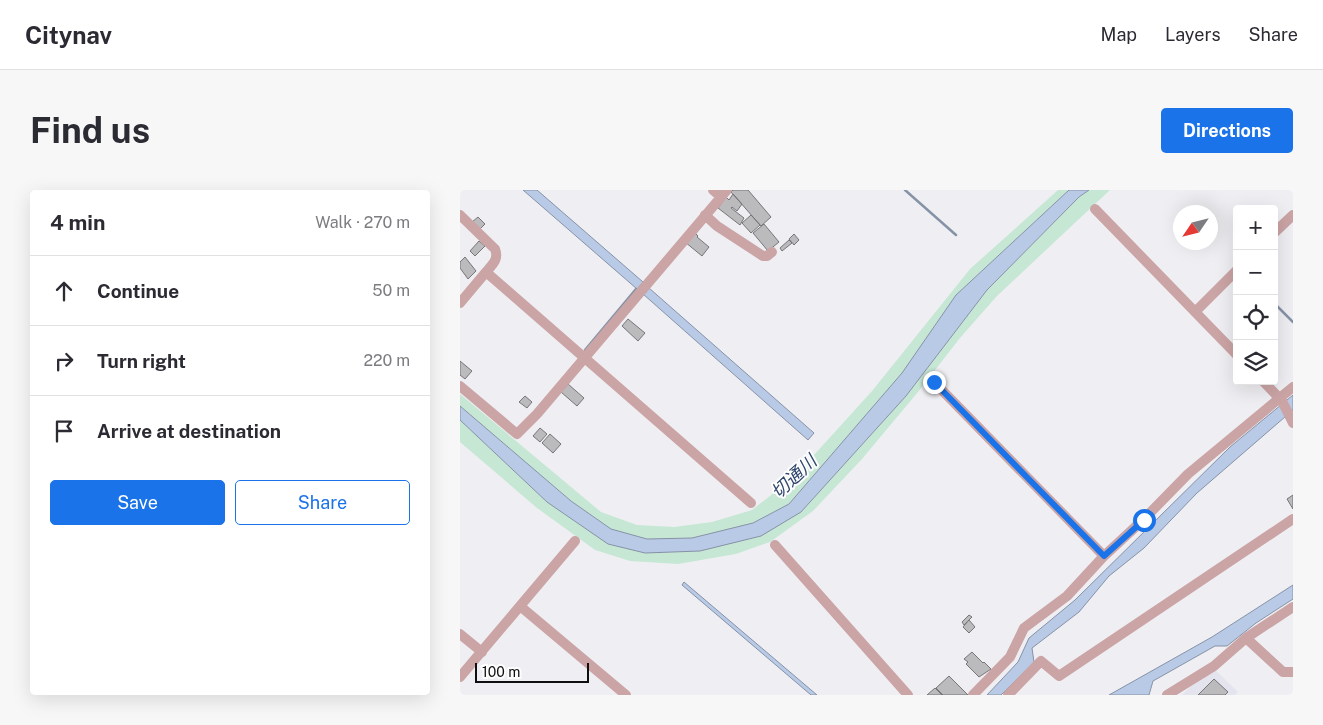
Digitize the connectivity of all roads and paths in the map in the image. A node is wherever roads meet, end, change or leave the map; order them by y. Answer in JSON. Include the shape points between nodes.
{"nodes":[{"id":1,"x":720,"y":192,"type":"edge"},
{"id":2,"x":1095,"y":210,"type":"dead end"},
{"id":3,"x":460,"y":215,"type":"edge"},
{"id":4,"x":705,"y":215,"type":"junction"},
{"id":5,"x":1293,"y":215,"type":"edge"},
{"id":6,"x":1285,"y":223,"type":"junction"},
{"id":7,"x":1278,"y":230,"type":"edge"},
{"id":8,"x":1293,"y":231,"type":"edge"},
{"id":9,"x":772,"y":252,"type":"dead end"},
{"id":10,"x":486,"y":272,"type":"junction"},
{"id":11,"x":1233,"y":274,"type":"edge"},
{"id":12,"x":460,"y":303,"type":"edge"},
{"id":13,"x":1195,"y":312,"type":"junction"},
{"id":14,"x":1233,"y":351,"type":"edge"},
{"id":15,"x":585,"y":358,"type":"junction"},
{"id":16,"x":934,"y":382,"type":"dead end"},
{"id":17,"x":1267,"y":385,"type":"edge"},
{"id":18,"x":460,"y":386,"type":"edge"},
{"id":19,"x":1293,"y":387,"type":"edge"},
{"id":20,"x":1280,"y":399,"type":"junction"},
{"id":21,"x":1292,"y":419,"type":"edge"},
{"id":22,"x":751,"y":503,"type":"dead end"},
{"id":23,"x":1293,"y":520,"type":"edge"},
{"id":24,"x":575,"y":541,"type":"dead end"},
{"id":25,"x":774,"y":544,"type":"dead end"},
{"id":26,"x":1104,"y":556,"type":"junction"},
{"id":27,"x":520,"y":606,"type":"junction"},
{"id":28,"x":1293,"y":607,"type":"edge"},
{"id":29,"x":460,"y":634,"type":"edge"},
{"id":30,"x":1246,"y":638,"type":"junction"},
{"id":31,"x":482,"y":652,"type":"junction"},
{"id":32,"x":1293,"y":672,"type":"edge"},
{"id":33,"x":460,"y":677,"type":"edge"},
{"id":34,"x":626,"y":695,"type":"edge"},
{"id":35,"x":908,"y":695,"type":"edge"},
{"id":36,"x":973,"y":695,"type":"edge"},
{"id":37,"x":1008,"y":695,"type":"edge"},
{"id":38,"x":1167,"y":695,"type":"edge"}],
"edges":[{"from":1,"to":4,"type":"street"},
{"from":2,"to":13,"type":"street"},
{"from":3,"to":10,"type":"street","via":[[495,249],[496,261]]},
{"from":4,"to":9,"type":"street","via":[[763,256]]},
{"from":4,"to":15,"type":"street"},
{"from":5,"to":6,"type":"street"},
{"from":6,"to":7,"type":"street"},
{"from":6,"to":8,"type":"street"},
{"from":10,"to":12,"type":"street"},
{"from":10,"to":15,"type":"street"},
{"from":11,"to":13,"type":"street"},
{"from":13,"to":14,"type":"street"},
{"from":15,"to":18,"type":"street","via":[[517,434]]},
{"from":15,"to":22,"type":"street"},
{"from":16,"to":26,"type":"street"},
{"from":17,"to":20,"type":"street"},
{"from":19,"to":20,"type":"street"},
{"from":20,"to":21,"type":"street"},
{"from":20,"to":26,"type":"street","via":[[1188,474]]},
{"from":23,"to":37,"type":"street","via":[[1059,676],[1041,661]]},
{"from":24,"to":27,"type":"street"},
{"from":25,"to":35,"type":"street"},
{"from":26,"to":36,"type":"street","via":[[1067,596],[1024,628],[1010,657]]},
{"from":27,"to":31,"type":"street"},
{"from":27,"to":34,"type":"street"},
{"from":28,"to":30,"type":"street"},
{"from":29,"to":31,"type":"street"},
{"from":30,"to":32,"type":"street","via":[[1283,672]]},
{"from":30,"to":38,"type":"street","via":[[1214,666]]},
{"from":31,"to":33,"type":"street"}]}
